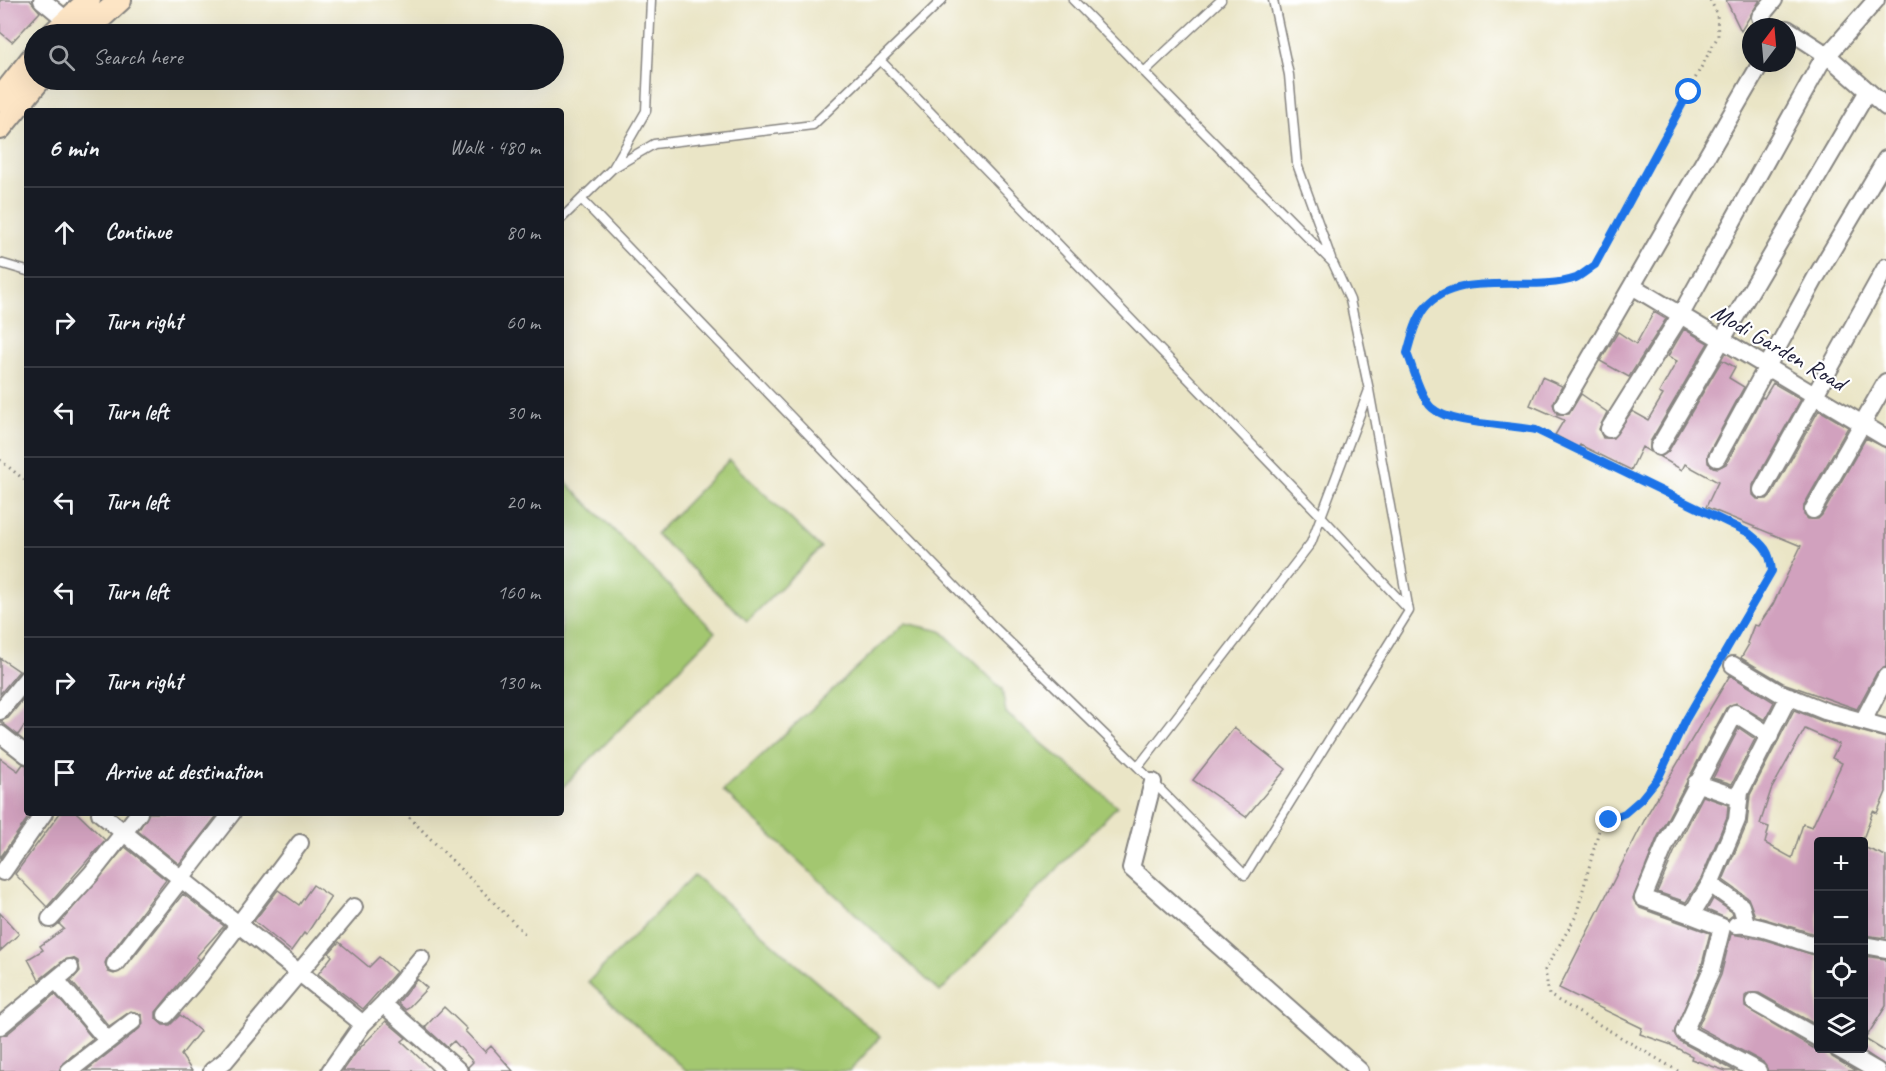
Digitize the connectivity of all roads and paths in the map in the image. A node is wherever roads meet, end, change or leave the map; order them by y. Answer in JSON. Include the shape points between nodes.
{"nodes":[{"id":1,"x":42,"y":0,"type":"edge"},
{"id":2,"x":89,"y":0,"type":"edge"},
{"id":3,"x":120,"y":0,"type":"edge"},
{"id":4,"x":651,"y":0,"type":"edge"},
{"id":5,"x":942,"y":0,"type":"edge"},
{"id":6,"x":1073,"y":0,"type":"edge"},
{"id":7,"x":1221,"y":0,"type":"edge"},
{"id":8,"x":1273,"y":0,"type":"edge"},
{"id":9,"x":1710,"y":0,"type":"edge"},
{"id":10,"x":1774,"y":0,"type":"edge"},
{"id":11,"x":1876,"y":0,"type":"edge"},
{"id":12,"x":1760,"y":17,"type":"dead end"},
{"id":13,"x":58,"y":24,"type":"edge"},
{"id":14,"x":63,"y":24,"type":"edge"},
{"id":15,"x":94,"y":24,"type":"edge"},
{"id":16,"x":1796,"y":36,"type":"edge"},
{"id":17,"x":1827,"y":56,"type":"junction"},
{"id":18,"x":880,"y":60,"type":"junction"},
{"id":19,"x":1144,"y":72,"type":"junction"},
{"id":20,"x":1756,"y":72,"type":"edge"},
{"id":21,"x":24,"y":74,"type":"edge"},
{"id":22,"x":27,"y":90,"type":"edge"},
{"id":23,"x":1868,"y":91,"type":"junction"},
{"id":24,"x":1886,"y":107,"type":"edge"},
{"id":25,"x":3,"y":111,"type":"edge"},
{"id":26,"x":1886,"y":159,"type":"edge"},
{"id":27,"x":613,"y":168,"type":"junction"},
{"id":28,"x":582,"y":200,"type":"junction"},
{"id":29,"x":564,"y":216,"type":"edge"},
{"id":30,"x":0,"y":263,"type":"edge"},
{"id":31,"x":1333,"y":263,"type":"junction"},
{"id":32,"x":1886,"y":267,"type":"edge"},
{"id":33,"x":24,"y":270,"type":"edge"},
{"id":34,"x":1632,"y":286,"type":"junction"},
{"id":35,"x":1680,"y":316,"type":"junction"},
{"id":36,"x":1720,"y":340,"type":"junction"},
{"id":37,"x":1768,"y":368,"type":"junction"},
{"id":38,"x":1886,"y":382,"type":"edge"},
{"id":39,"x":1369,"y":390,"type":"junction"},
{"id":40,"x":1814,"y":395,"type":"junction"},
{"id":41,"x":1563,"y":405,"type":"dead end"},
{"id":42,"x":1863,"y":424,"type":"junction"},
{"id":43,"x":1609,"y":429,"type":"dead end"},
{"id":44,"x":1886,"y":438,"type":"edge"},
{"id":45,"x":1659,"y":447,"type":"dead end"},
{"id":46,"x":1718,"y":458,"type":"dead end"},
{"id":47,"x":0,"y":460,"type":"edge"},
{"id":48,"x":24,"y":480,"type":"edge"},
{"id":49,"x":1762,"y":490,"type":"dead end"},
{"id":50,"x":1813,"y":510,"type":"dead end"},
{"id":51,"x":1321,"y":516,"type":"junction"},
{"id":52,"x":1409,"y":610,"type":"junction"},
{"id":53,"x":1726,"y":660,"type":"junction"},
{"id":54,"x":1886,"y":677,"type":"edge"},
{"id":55,"x":24,"y":682,"type":"edge"},
{"id":56,"x":1790,"y":696,"type":"junction"},
{"id":57,"x":0,"y":711,"type":"edge"},
{"id":58,"x":1863,"y":721,"type":"junction"},
{"id":59,"x":1886,"y":728,"type":"edge"},
{"id":60,"x":0,"y":734,"type":"edge"},
{"id":61,"x":1770,"y":736,"type":"junction"},
{"id":62,"x":24,"y":753,"type":"edge"},
{"id":63,"x":1138,"y":767,"type":"junction"},
{"id":64,"x":1153,"y":782,"type":"junction"},
{"id":65,"x":1696,"y":783,"type":"junction"},
{"id":66,"x":1739,"y":798,"type":"junction"},
{"id":67,"x":42,"y":816,"type":"edge"},
{"id":68,"x":104,"y":816,"type":"edge"},
{"id":69,"x":137,"y":816,"type":"edge"},
{"id":70,"x":230,"y":816,"type":"edge"},
{"id":71,"x":408,"y":816,"type":"edge"},
{"id":72,"x":124,"y":832,"type":"junction"},
{"id":73,"x":300,"y":843,"type":"dead end"},
{"id":74,"x":3,"y":872,"type":"dead end"},
{"id":75,"x":181,"y":880,"type":"junction"},
{"id":76,"x":1710,"y":885,"type":"junction"},
{"id":77,"x":354,"y":907,"type":"dead end"},
{"id":78,"x":1690,"y":915,"type":"junction"},
{"id":79,"x":50,"y":919,"type":"dead end"},
{"id":80,"x":1746,"y":923,"type":"junction"},
{"id":81,"x":238,"y":927,"type":"junction"},
{"id":82,"x":1722,"y":927,"type":"junction"},
{"id":83,"x":526,"y":935,"type":"dead end"},
{"id":84,"x":1814,"y":945,"type":"edge"},
{"id":85,"x":1868,"y":946,"type":"edge"},
{"id":86,"x":1886,"y":949,"type":"edge"},
{"id":87,"x":421,"y":958,"type":"dead end"},
{"id":88,"x":115,"y":964,"type":"dead end"},
{"id":89,"x":70,"y":968,"type":"dead end"},
{"id":90,"x":300,"y":972,"type":"junction"},
{"id":91,"x":56,"y":980,"type":"junction"},
{"id":92,"x":1754,"y":1002,"type":"dead end"},
{"id":93,"x":383,"y":1004,"type":"junction"},
{"id":94,"x":166,"y":1015,"type":"dead end"},
{"id":95,"x":133,"y":1021,"type":"dead end"},
{"id":96,"x":363,"y":1024,"type":"junction"},
{"id":97,"x":0,"y":1026,"type":"edge"},
{"id":98,"x":1814,"y":1036,"type":"edge"},
{"id":99,"x":107,"y":1040,"type":"junction"},
{"id":100,"x":1846,"y":1053,"type":"edge"},
{"id":101,"x":335,"y":1069,"type":"edge"},
{"id":102,"x":69,"y":1071,"type":"edge"},
{"id":103,"x":212,"y":1071,"type":"edge"},
{"id":104,"x":459,"y":1071,"type":"edge"},
{"id":105,"x":1360,"y":1071,"type":"edge"},
{"id":106,"x":1678,"y":1071,"type":"edge"},
{"id":107,"x":1758,"y":1071,"type":"edge"},
{"id":108,"x":1877,"y":1071,"type":"edge"}],
"edges":[{"from":1,"to":13,"type":"street"},
{"from":2,"to":14,"type":"main road"},
{"from":3,"to":15,"type":"main road"},
{"from":4,"to":27,"type":"lane","via":[[646,111]]},
{"from":5,"to":18,"type":"lane"},
{"from":6,"to":19,"type":"lane"},
{"from":7,"to":19,"type":"lane"},
{"from":8,"to":31,"type":"lane","via":[[1289,75],[1297,164]]},
{"from":9,"to":53,"type":"path","via":[[1717,13],[1718,36],[1595,265],[1577,278],[1547,284],[1481,284],[1448,291],[1424,309],[1407,353],[1431,408],[1455,421],[1536,430],[1749,533],[1766,546],[1772,571]]},
{"from":10,"to":12,"type":"street"},
{"from":11,"to":17,"type":"street"},
{"from":16,"to":17,"type":"street"},
{"from":17,"to":23,"type":"street"},
{"from":17,"to":35,"type":"street"},
{"from":18,"to":27,"type":"lane","via":[[813,125],[654,144]]},
{"from":18,"to":51,"type":"lane"},
{"from":19,"to":31,"type":"lane"},
{"from":20,"to":34,"type":"street"},
{"from":21,"to":25,"type":"main road"},
{"from":22,"to":25,"type":"main road"},
{"from":23,"to":24,"type":"street"},
{"from":23,"to":36,"type":"street"},
{"from":26,"to":37,"type":"street"},
{"from":27,"to":28,"type":"lane"},
{"from":28,"to":29,"type":"lane"},
{"from":28,"to":63,"type":"lane","via":[[975,607]]},
{"from":30,"to":33,"type":"lane"},
{"from":31,"to":39,"type":"lane","via":[[1350,300]]},
{"from":32,"to":40,"type":"street"},
{"from":34,"to":35,"type":"street","name":"Modi Garden Road"},
{"from":34,"to":41,"type":"street"},
{"from":35,"to":36,"type":"street","name":"Modi Garden Road"},
{"from":35,"to":43,"type":"street"},
{"from":36,"to":37,"type":"street","name":"Modi Garden Road"},
{"from":36,"to":45,"type":"street"},
{"from":37,"to":40,"type":"street","name":"Modi Garden Road"},
{"from":37,"to":46,"type":"street"},
{"from":38,"to":42,"type":"street"},
{"from":39,"to":51,"type":"lane"},
{"from":39,"to":52,"type":"lane"},
{"from":40,"to":42,"type":"street","name":"Modi Garden Road"},
{"from":40,"to":49,"type":"street"},
{"from":42,"to":44,"type":"street","name":"Modi Garden Road"},
{"from":42,"to":50,"type":"street"},
{"from":47,"to":48,"type":"path"},
{"from":51,"to":52,"type":"lane"},
{"from":51,"to":63,"type":"lane","via":[[1311,543]]},
{"from":52,"to":64,"type":"lane","via":[[1245,875]]},
{"from":53,"to":56,"type":"street"},
{"from":53,"to":106,"type":"path","via":[[1685,721],[1659,777],[1641,799],[1599,830],[1576,916],[1545,970],[1549,995]]},
{"from":54,"to":58,"type":"street"},
{"from":55,"to":57,"type":"street"},
{"from":56,"to":58,"type":"street"},
{"from":56,"to":61,"type":"street"},
{"from":58,"to":59,"type":"street"},
{"from":60,"to":62,"type":"street"},
{"from":61,"to":65,"type":"street","via":[[1735,713]]},
{"from":61,"to":66,"type":"street"},
{"from":63,"to":64,"type":"lane"},
{"from":64,"to":105,"type":"street","via":[[1131,868]]},
{"from":65,"to":66,"type":"street"},
{"from":65,"to":78,"type":"street","via":[[1643,898]]},
{"from":66,"to":76,"type":"street","via":[[1737,820]]},
{"from":67,"to":74,"type":"street"},
{"from":68,"to":72,"type":"street"},
{"from":69,"to":72,"type":"street"},
{"from":70,"to":75,"type":"street"},
{"from":71,"to":83,"type":"path"},
{"from":72,"to":75,"type":"street"},
{"from":72,"to":79,"type":"street"},
{"from":73,"to":81,"type":"street"},
{"from":75,"to":81,"type":"street"},
{"from":75,"to":88,"type":"street"},
{"from":76,"to":78,"type":"street"},
{"from":76,"to":80,"type":"street","via":[[1741,906]]},
{"from":77,"to":90,"type":"street"},
{"from":78,"to":82,"type":"street"},
{"from":80,"to":82,"type":"street"},
{"from":80,"to":84,"type":"street"},
{"from":81,"to":90,"type":"street"},
{"from":81,"to":94,"type":"street"},
{"from":82,"to":107,"type":"street","via":[[1711,971],[1684,1032]]},
{"from":85,"to":86,"type":"street"},
{"from":87,"to":93,"type":"street"},
{"from":89,"to":91,"type":"street"},
{"from":90,"to":96,"type":"street"},
{"from":90,"to":103,"type":"street","via":[[225,1061]]},
{"from":91,"to":97,"type":"street"},
{"from":91,"to":99,"type":"street"},
{"from":92,"to":98,"type":"street"},
{"from":93,"to":96,"type":"street"},
{"from":93,"to":104,"type":"street"},
{"from":95,"to":99,"type":"street"},
{"from":96,"to":101,"type":"street"},
{"from":99,"to":102,"type":"street"},
{"from":100,"to":108,"type":"street"}]}
